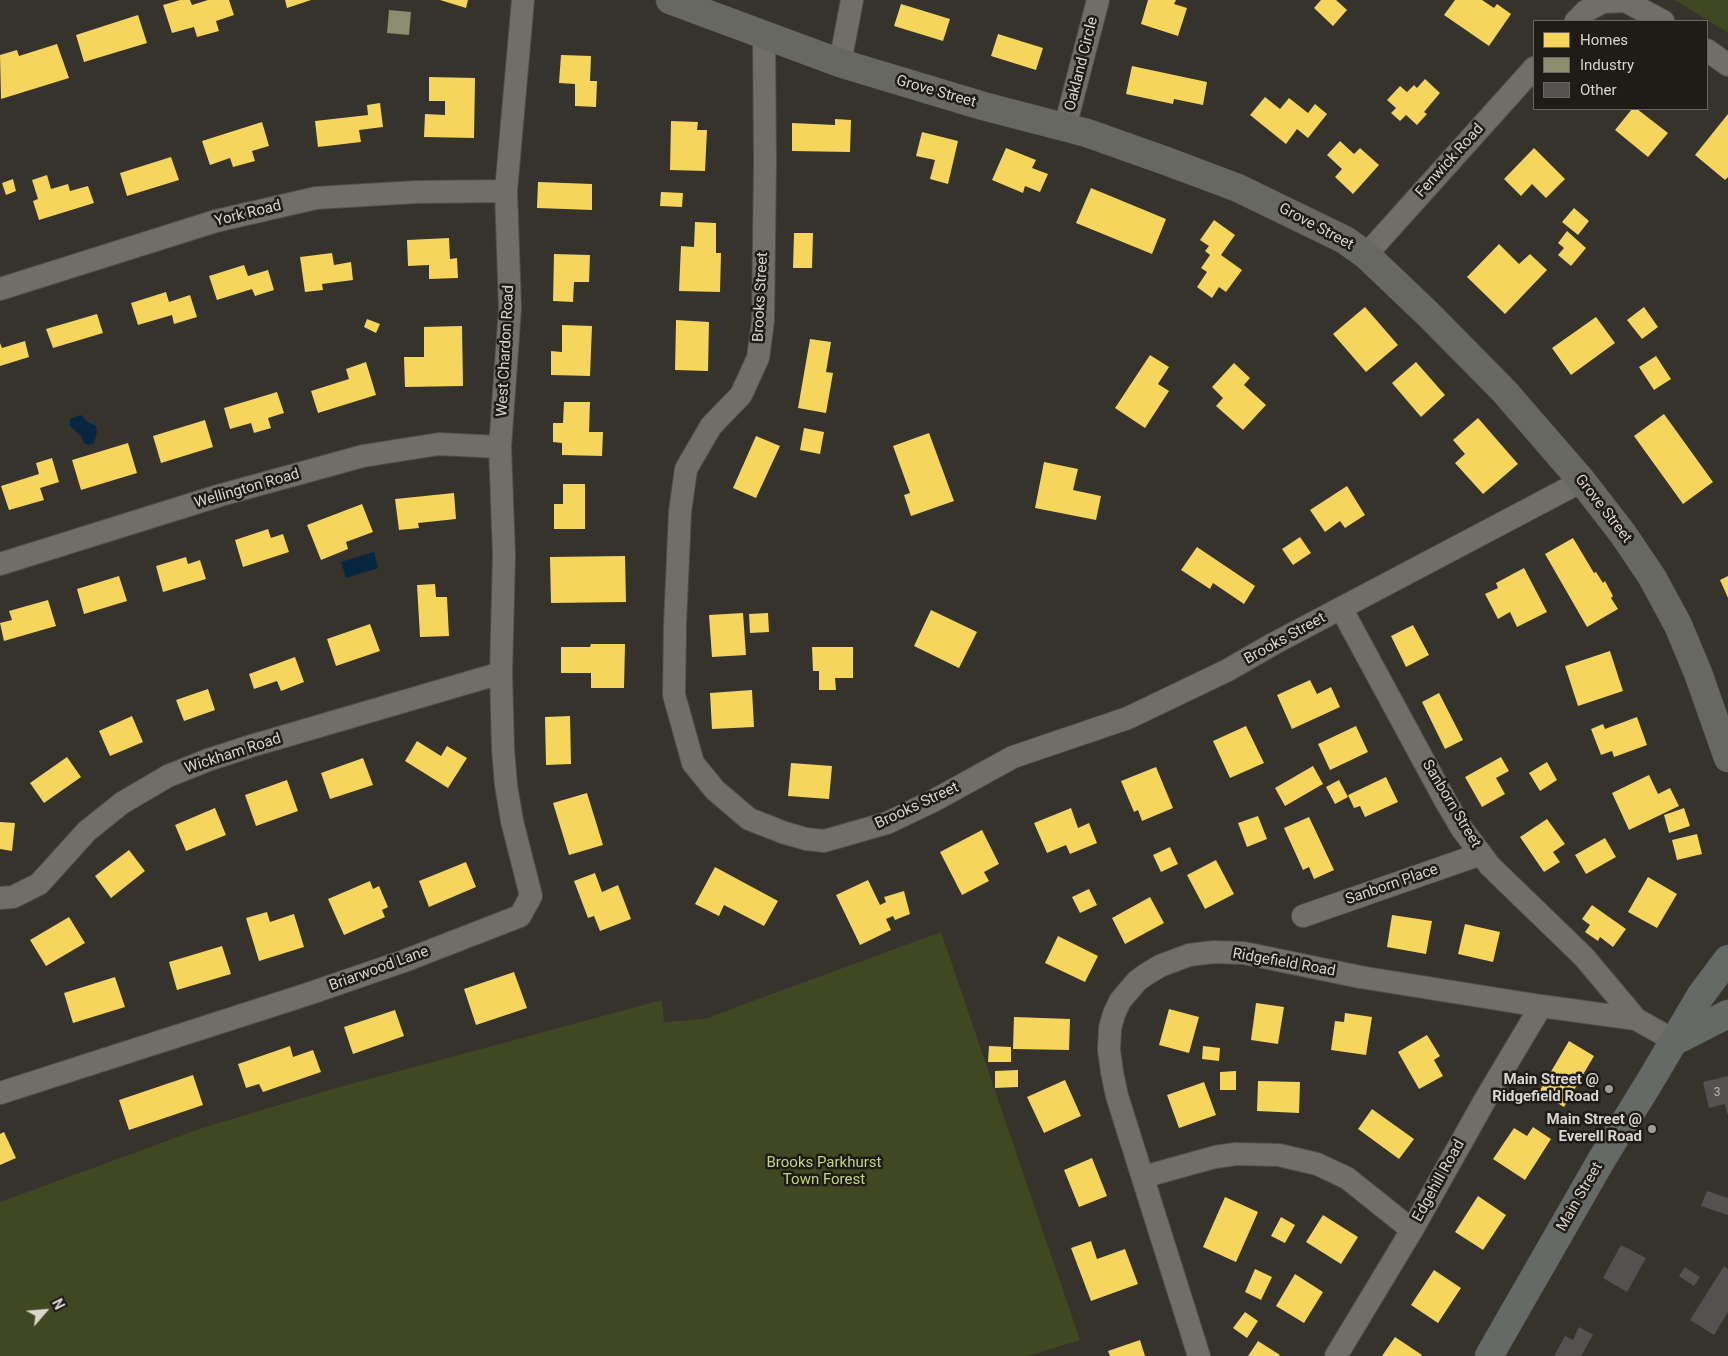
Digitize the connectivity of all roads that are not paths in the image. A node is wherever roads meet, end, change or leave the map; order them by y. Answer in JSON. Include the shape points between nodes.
{"nodes":[{"id":1,"x":524,"y":0,"type":"edge"},
{"id":2,"x":670,"y":0,"type":"edge"},
{"id":3,"x":852,"y":0,"type":"edge"},
{"id":4,"x":1098,"y":0,"type":"edge"},
{"id":5,"x":1577,"y":20,"type":"edge"},
{"id":6,"x":1661,"y":20,"type":"edge"},
{"id":7,"x":764,"y":36,"type":"junction"},
{"id":8,"x":1708,"y":51,"type":"edge"},
{"id":9,"x":840,"y":63,"type":"junction"},
{"id":10,"x":1728,"y":65,"type":"edge"},
{"id":11,"x":1533,"y":69,"type":"edge"},
{"id":12,"x":1065,"y":127,"type":"junction"},
{"id":13,"x":506,"y":191,"type":"junction"},
{"id":14,"x":1366,"y":255,"type":"junction"},
{"id":15,"x":0,"y":289,"type":"edge"},
{"id":16,"x":500,"y":447,"type":"junction"},
{"id":17,"x":1582,"y":481,"type":"junction"},
{"id":18,"x":0,"y":564,"type":"edge"},
{"id":19,"x":1340,"y":608,"type":"junction"},
{"id":20,"x":501,"y":673,"type":"junction"},
{"id":21,"x":1728,"y":758,"type":"edge"},
{"id":22,"x":1481,"y":854,"type":"junction"},
{"id":23,"x":0,"y":898,"type":"edge"},
{"id":24,"x":1303,"y":916,"type":"dead end"},
{"id":25,"x":1728,"y":959,"type":"edge"},
{"id":26,"x":1541,"y":1006,"type":"junction"},
{"id":27,"x":1728,"y":1014,"type":"edge"},
{"id":28,"x":1636,"y":1019,"type":"junction"},
{"id":29,"x":1675,"y":1041,"type":"junction"},
{"id":30,"x":0,"y":1093,"type":"edge"},
{"id":31,"x":1143,"y":1177,"type":"junction"},
{"id":32,"x":1412,"y":1230,"type":"junction"},
{"id":33,"x":1200,"y":1356,"type":"edge"},
{"id":34,"x":1336,"y":1356,"type":"edge"},
{"id":35,"x":1489,"y":1356,"type":"edge"}],
"edges":[{"from":1,"to":13,"type":"street","name":"West Chardon Road"},
{"from":2,"to":7,"type":"street","name":"Grove Street"},
{"from":3,"to":9,"type":"street"},
{"from":4,"to":12,"type":"street","name":"Oakland Circle"},
{"from":5,"to":6,"type":"street","via":[[1603,2],[1625,1]]},
{"from":7,"to":9,"type":"street","name":"Grove Street"},
{"from":7,"to":19,"type":"street","name":"Brooks Street","via":[[763,322],[758,358],[741,395],[711,426],[686,469],[680,512],[674,695],[693,763],[715,790],[749,819],[806,839],[824,841],[887,823],[1013,757],[1112,724],[1156,705],[1228,670]]},
{"from":8,"to":10,"type":"street"},
{"from":9,"to":12,"type":"street","name":"Grove Street"},
{"from":11,"to":14,"type":"street","name":"Fenwick Road"},
{"from":12,"to":14,"type":"street","name":"Grove Street","via":[[1238,188],[1345,240]]},
{"from":13,"to":15,"type":"street","name":"York Road","via":[[316,198],[216,221]]},
{"from":13,"to":16,"type":"street","name":"West Chardon Road","via":[[510,308]]},
{"from":14,"to":17,"type":"street","name":"Grove Street","via":[[1504,392]]},
{"from":16,"to":18,"type":"street","name":"Wellington Road","via":[[439,444],[363,456],[221,495]]},
{"from":16,"to":20,"type":"street","name":"West Chardon Road","via":[[504,555]]},
{"from":17,"to":19,"type":"street","name":"Brooks Street"},
{"from":17,"to":21,"type":"street","name":"Grove Street","via":[[1624,534],[1670,609],[1695,665]]},
{"from":19,"to":22,"type":"street","name":"Sanborn Street","via":[[1453,815]]},
{"from":20,"to":23,"type":"street","name":"Wickham Road","via":[[242,749],[168,776],[122,802],[87,831],[39,884],[13,897]]},
{"from":20,"to":30,"type":"street","name":"Briarwood Lane","via":[[508,794],[531,896],[520,916],[308,994]]},
{"from":22,"to":24,"type":"street","name":"Sanborn Place"},
{"from":22,"to":28,"type":"street","name":"Sanborn Street","via":[[1584,957]]},
{"from":25,"to":29,"type":"main road","name":"Main Street","via":[[1701,995]]},
{"from":26,"to":28,"type":"street","name":"Ridgefield Road"},
{"from":26,"to":31,"type":"street","name":"Ridgefield Road","via":[[1360,977],[1244,953],[1214,952],[1168,962],[1145,975],[1130,989],[1120,1001],[1110,1028],[1109,1050],[1116,1096]]},
{"from":26,"to":32,"type":"street","name":"Edgehill Road"},
{"from":27,"to":29,"type":"main road"},
{"from":28,"to":29,"type":"street","name":"Ridgefield Road"},
{"from":29,"to":35,"type":"main road","name":"Main Street","via":[[1602,1159]]},
{"from":31,"to":32,"type":"street","via":[[1215,1157],[1280,1154],[1317,1164],[1347,1178]]},
{"from":31,"to":33,"type":"street","name":"Ridgefield Road"},
{"from":32,"to":34,"type":"street","name":"Edgehill Road"}]}
